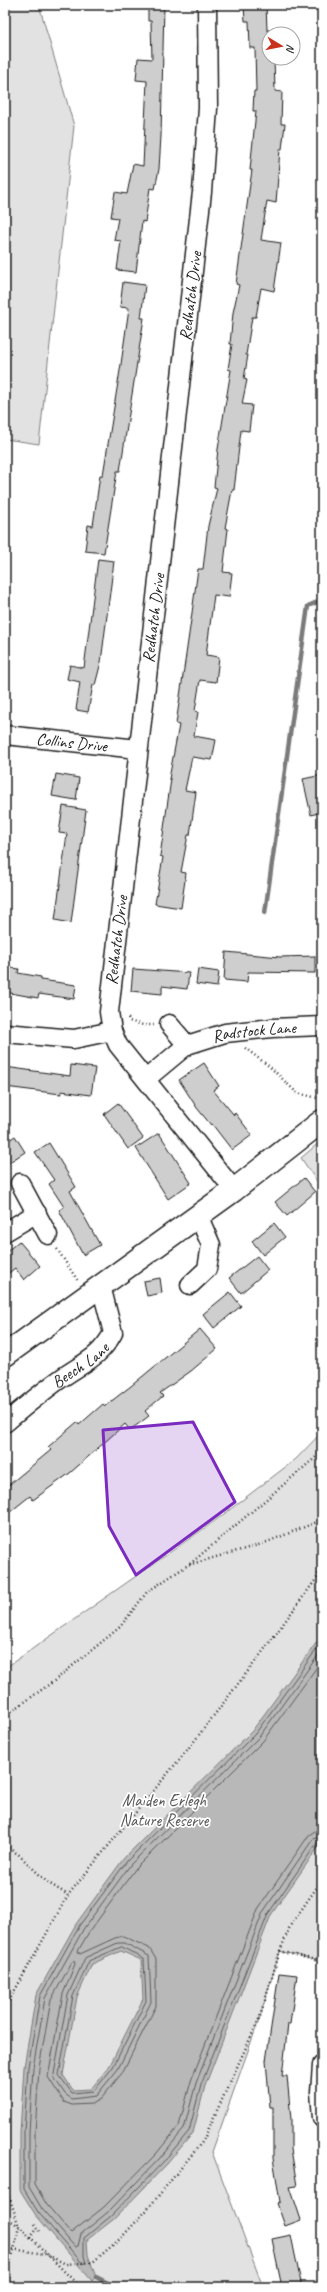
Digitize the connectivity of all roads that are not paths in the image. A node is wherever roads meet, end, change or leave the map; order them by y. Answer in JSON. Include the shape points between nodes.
{"nodes":[{"id":1,"x":207,"y":5,"type":"edge"},
{"id":2,"x":5,"y":735,"type":"edge"},
{"id":3,"x":138,"y":749,"type":"junction"},
{"id":4,"x":169,"y":1024,"type":"road end"},
{"id":5,"x":322,"y":1026,"type":"edge"},
{"id":6,"x":112,"y":1031,"type":"junction"},
{"id":7,"x":5,"y":1033,"type":"edge"},
{"id":8,"x":187,"y":1045,"type":"junction"},
{"id":9,"x":146,"y":1079,"type":"junction"},
{"id":10,"x":322,"y":1121,"type":"edge"},
{"id":11,"x":20,"y":1183,"type":"dead end"},
{"id":12,"x":234,"y":1190,"type":"junction"},
{"id":13,"x":36,"y":1213,"type":"junction"},
{"id":14,"x":198,"y":1215,"type":"junction"},
{"id":15,"x":5,"y":1232,"type":"edge"},
{"id":16,"x":48,"y":1235,"type":"road end"},
{"id":17,"x":190,"y":1285,"type":"dead end"},
{"id":18,"x":94,"y":1290,"type":"junction"},
{"id":19,"x":5,"y":1355,"type":"edge"},
{"id":20,"x":5,"y":1423,"type":"edge"},
{"id":21,"x":322,"y":2065,"type":"edge"},
{"id":22,"x":322,"y":2118,"type":"edge"}],
"edges":[{"from":1,"to":3,"type":"street","name":"Redhatch Drive","via":[[208,101],[202,192]]},
{"from":2,"to":3,"type":"street","name":"Collins Drive"},
{"from":3,"to":6,"type":"street","name":"Redhatch Drive","via":[[110,988],[108,1012]]},
{"from":4,"to":8,"type":"street"},
{"from":5,"to":8,"type":"street","name":"Radstock Lane","via":[[226,1033]]},
{"from":6,"to":7,"type":"street","via":[[74,1039]]},
{"from":6,"to":9,"type":"street","name":"Redhatch Drive","via":[[118,1045]]},
{"from":8,"to":9,"type":"street","name":"Radstock Lane"},
{"from":9,"to":12,"type":"street","name":"Redhatch Drive"},
{"from":10,"to":12,"type":"street"},
{"from":11,"to":13,"type":"street"},
{"from":12,"to":14,"type":"street"},
{"from":13,"to":15,"type":"street"},
{"from":13,"to":16,"type":"street"},
{"from":14,"to":17,"type":"street","via":[[211,1245],[207,1269]]},
{"from":14,"to":18,"type":"street"},
{"from":18,"to":19,"type":"street"},
{"from":18,"to":20,"type":"street","name":"Beech Lane","via":[[113,1333],[106,1346],[96,1357],[63,1377]]},
{"from":21,"to":22,"type":"street"}]}
